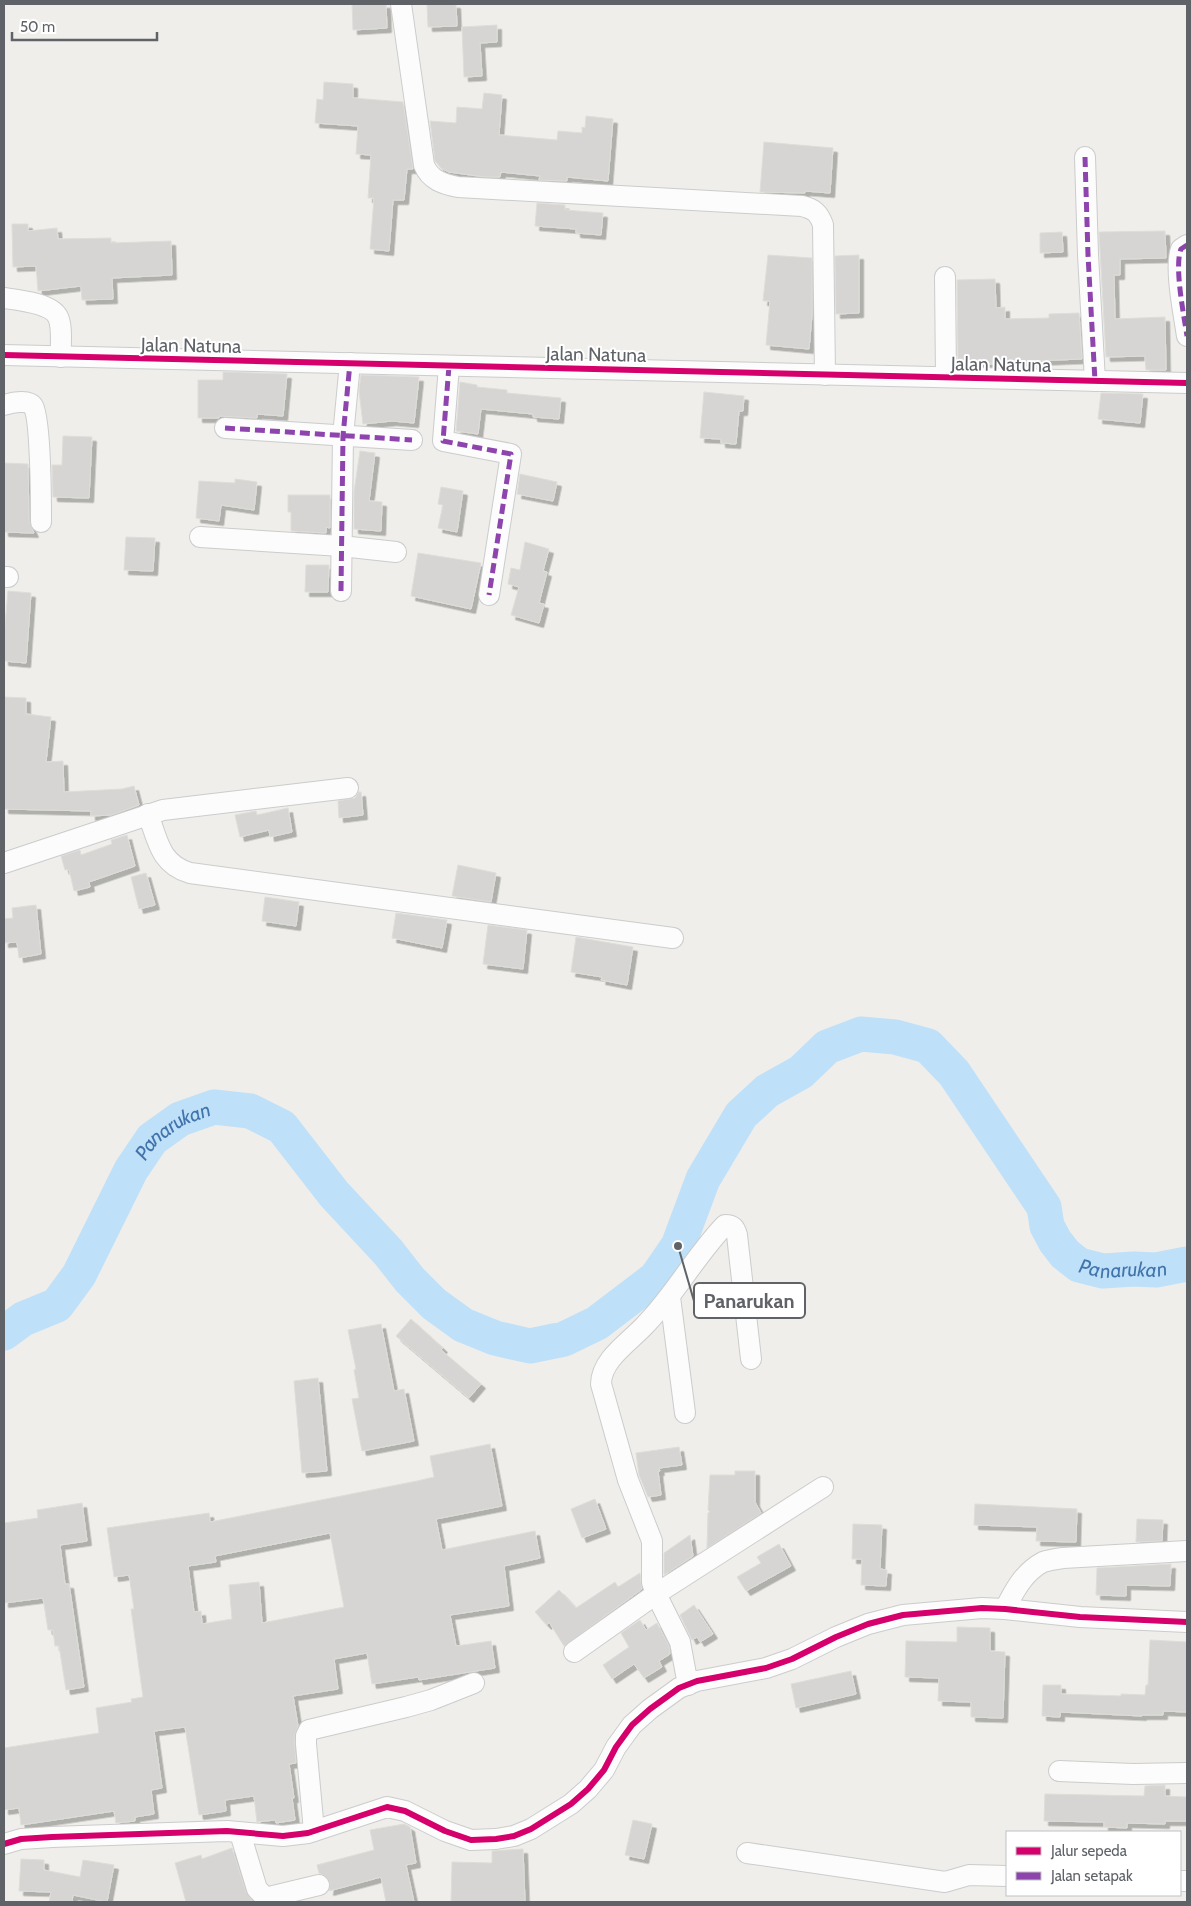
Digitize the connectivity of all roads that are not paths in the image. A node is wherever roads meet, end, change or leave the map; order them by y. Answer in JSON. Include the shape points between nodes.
{"nodes":[{"id":1,"x":401,"y":4,"type":"edge"},
{"id":2,"x":1085,"y":157,"type":"dead end"},
{"id":3,"x":1187,"y":246,"type":"edge"},
{"id":4,"x":945,"y":277,"type":"dead end"},
{"id":5,"x":4,"y":298,"type":"edge"},
{"id":6,"x":1187,"y":336,"type":"edge"},
{"id":7,"x":4,"y":355,"type":"edge"},
{"id":8,"x":61,"y":356,"type":"junction"},
{"id":9,"x":350,"y":363,"type":"junction"},
{"id":10,"x":449,"y":366,"type":"junction"},
{"id":11,"x":825,"y":375,"type":"junction"},
{"id":12,"x":946,"y":378,"type":"junction"},
{"id":13,"x":1095,"y":381,"type":"junction"},
{"id":14,"x":1187,"y":383,"type":"edge"},
{"id":15,"x":4,"y":404,"type":"edge"},
{"id":16,"x":224,"y":428,"type":"dead end"},
{"id":17,"x":343,"y":436,"type":"junction"},
{"id":18,"x":412,"y":440,"type":"dead end"},
{"id":19,"x":42,"y":522,"type":"dead end"},
{"id":20,"x":200,"y":537,"type":"dead end"},
{"id":21,"x":341,"y":546,"type":"junction"},
{"id":22,"x":396,"y":552,"type":"dead end"},
{"id":23,"x":341,"y":591,"type":"dead end"},
{"id":24,"x":488,"y":595,"type":"dead end"},
{"id":25,"x":348,"y":788,"type":"dead end"},
{"id":26,"x":148,"y":814,"type":"junction"},
{"id":27,"x":4,"y":863,"type":"edge"},
{"id":28,"x":673,"y":938,"type":"dead end"},
{"id":29,"x":670,"y":1297,"type":"junction"},
{"id":30,"x":751,"y":1360,"type":"dead end"},
{"id":31,"x":684,"y":1413,"type":"dead end"},
{"id":32,"x":823,"y":1487,"type":"dead end"},
{"id":33,"x":1187,"y":1551,"type":"edge"},
{"id":34,"x":656,"y":1594,"type":"junction"},
{"id":35,"x":1005,"y":1609,"type":"junction"},
{"id":36,"x":1187,"y":1622,"type":"edge"},
{"id":37,"x":574,"y":1652,"type":"dead end"},
{"id":38,"x":474,"y":1683,"type":"dead end"},
{"id":39,"x":688,"y":1685,"type":"junction"},
{"id":40,"x":1060,"y":1772,"type":"dead end"},
{"id":41,"x":1187,"y":1773,"type":"edge"},
{"id":42,"x":314,"y":1831,"type":"junction"},
{"id":43,"x":240,"y":1833,"type":"junction"},
{"id":44,"x":4,"y":1844,"type":"edge"},
{"id":45,"x":747,"y":1853,"type":"dead end"},
{"id":46,"x":1006,"y":1876,"type":"edge"},
{"id":47,"x":319,"y":1885,"type":"dead end"}],
"edges":[{"from":1,"to":11,"type":"street","via":[[424,165],[427,174],[437,181],[458,187],[802,206],[820,214],[823,225]]},
{"from":2,"to":13,"type":"street"},
{"from":3,"to":6,"type":"street","via":[[1181,248],[1179,268]]},
{"from":4,"to":12,"type":"street"},
{"from":5,"to":8,"type":"street","via":[[24,300],[50,309],[57,316]]},
{"from":7,"to":8,"type":"street","name":"Jalan Natuna"},
{"from":8,"to":9,"type":"street","name":"Jalan Natuna"},
{"from":9,"to":10,"type":"street","name":"Jalan Natuna"},
{"from":9,"to":17,"type":"street"},
{"from":10,"to":11,"type":"street","name":"Jalan Natuna"},
{"from":10,"to":24,"type":"street","via":[[443,441],[511,454]]},
{"from":11,"to":12,"type":"street","name":"Jalan Natuna"},
{"from":12,"to":13,"type":"street","name":"Jalan Natuna"},
{"from":13,"to":14,"type":"street","name":"Jalan Natuna"},
{"from":15,"to":19,"type":"street","via":[[24,402],[33,406]]},
{"from":16,"to":17,"type":"street"},
{"from":17,"to":18,"type":"street"},
{"from":17,"to":21,"type":"street"},
{"from":20,"to":21,"type":"street"},
{"from":21,"to":22,"type":"street"},
{"from":21,"to":23,"type":"street"},
{"from":25,"to":26,"type":"street"},
{"from":26,"to":27,"type":"street"},
{"from":26,"to":28,"type":"street","via":[[166,859],[179,870],[190,873]]},
{"from":29,"to":30,"type":"street","via":[[725,1225],[735,1228]]},
{"from":29,"to":31,"type":"street"},
{"from":29,"to":34,"type":"street","via":[[611,1360],[601,1384],[628,1480],[652,1540],[651,1574]]},
{"from":32,"to":34,"type":"street"},
{"from":33,"to":35,"type":"street","via":[[1063,1558],[1044,1562],[1028,1573],[1014,1590]]},
{"from":34,"to":37,"type":"street"},
{"from":34,"to":39,"type":"street","via":[[680,1642]]},
{"from":35,"to":36,"type":"street","via":[[1080,1617]]},
{"from":35,"to":39,"type":"street","via":[[903,1615],[868,1624],[766,1668]]},
{"from":38,"to":42,"type":"street","via":[[406,1708],[309,1730],[306,1744]]},
{"from":39,"to":42,"type":"street","via":[[665,1697],[632,1725],[604,1770],[571,1804],[514,1836],[471,1840],[387,1806]]},
{"from":40,"to":41,"type":"street"},
{"from":42,"to":43,"type":"street","via":[[283,1836]]},
{"from":43,"to":44,"type":"street","via":[[52,1837]]},
{"from":43,"to":47,"type":"street","via":[[257,1888],[264,1896]]},
{"from":45,"to":46,"type":"street","via":[[945,1882],[969,1875]]}]}
